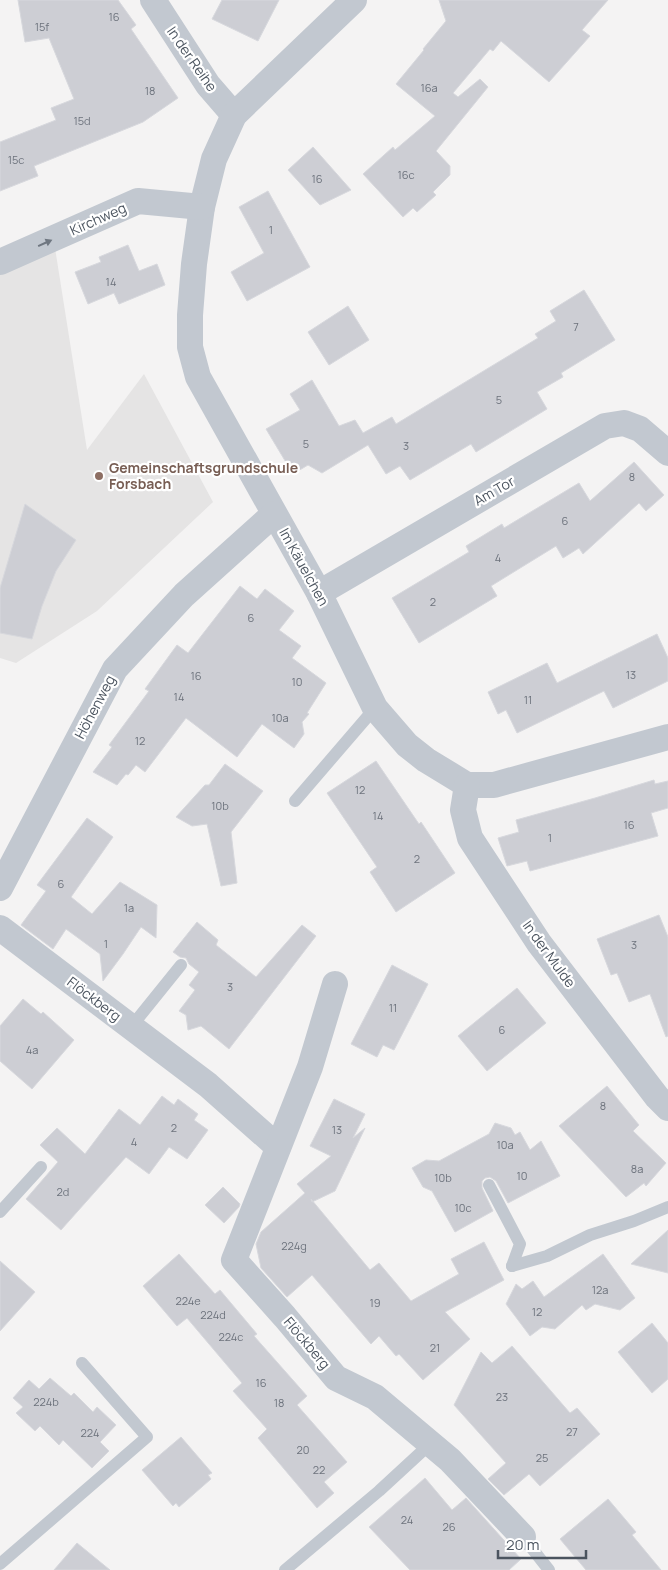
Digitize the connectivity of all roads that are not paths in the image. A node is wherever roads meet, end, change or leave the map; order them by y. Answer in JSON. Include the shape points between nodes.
{"nodes":[{"id":1,"x":153,"y":0,"type":"edge"},
{"id":2,"x":354,"y":0,"type":"edge"},
{"id":3,"x":234,"y":115,"type":"junction"},
{"id":4,"x":202,"y":207,"type":"junction"},
{"id":5,"x":0,"y":262,"type":"edge"},
{"id":6,"x":668,"y":453,"type":"edge"},
{"id":7,"x":274,"y":514,"type":"junction"},
{"id":8,"x":319,"y":593,"type":"junction"},
{"id":9,"x":375,"y":708,"type":"junction"},
{"id":10,"x":668,"y":737,"type":"edge"},
{"id":11,"x":467,"y":785,"type":"junction"},
{"id":12,"x":295,"y":801,"type":"dead end"},
{"id":13,"x":0,"y":888,"type":"edge"},
{"id":14,"x":0,"y":928,"type":"edge"},
{"id":15,"x":182,"y":965,"type":"dead end"},
{"id":16,"x":335,"y":984,"type":"dead end"},
{"id":17,"x":131,"y":1027,"type":"junction"},
{"id":18,"x":668,"y":1108,"type":"edge"},
{"id":19,"x":278,"y":1147,"type":"junction"},
{"id":20,"x":41,"y":1167,"type":"dead end"},
{"id":21,"x":489,"y":1185,"type":"dead end"},
{"id":22,"x":668,"y":1207,"type":"edge"},
{"id":23,"x":0,"y":1212,"type":"edge"},
{"id":24,"x":82,"y":1363,"type":"dead end"},
{"id":25,"x":430,"y":1444,"type":"junction"},
{"id":26,"x":523,"y":1537,"type":"joint"},
{"id":27,"x":0,"y":1564,"type":"edge"},
{"id":28,"x":285,"y":1570,"type":"edge"},
{"id":29,"x":549,"y":1570,"type":"edge"}],
"edges":[{"from":1,"to":3,"type":"street","name":"In der Reihe","via":[[208,85]]},
{"from":2,"to":3,"type":"street"},
{"from":3,"to":4,"type":"street","name":"Im Käuelchen","via":[[214,159]]},
{"from":5,"to":4,"type":"street","name":"Kirchweg","one_way":true,"via":[[138,201]]},
{"from":4,"to":7,"type":"street","name":"Im Käuelchen","via":[[194,264],[190,347],[198,377]]},
{"from":6,"to":8,"type":"street","name":"Am Tor","via":[[640,429],[624,423],[604,426]]},
{"from":7,"to":8,"type":"street","name":"Im Käuelchen"},
{"from":7,"to":13,"type":"street","name":"Höhenweg","via":[[184,595],[115,669]]},
{"from":8,"to":9,"type":"street","name":"Im Käuelchen"},
{"from":9,"to":11,"type":"street","name":"Im Käuelchen","via":[[407,745]]},
{"from":9,"to":12,"type":"lane"},
{"from":10,"to":11,"type":"street","via":[[494,785]]},
{"from":11,"to":18,"type":"street","name":"In der Mulde","via":[[463,810],[470,838],[539,943]]},
{"from":14,"to":17,"type":"street","name":"Flöckberg"},
{"from":15,"to":17,"type":"lane"},
{"from":16,"to":19,"type":"street","name":"Flöckberg","via":[[310,1067]]},
{"from":17,"to":19,"type":"street","name":"Flöckberg","via":[[208,1085]]},
{"from":19,"to":25,"type":"street","name":"Flöckberg","via":[[234,1260],[336,1378],[375,1397]]},
{"from":20,"to":23,"type":"lane"},
{"from":21,"to":22,"type":"lane","via":[[520,1244],[512,1266],[547,1256],[590,1235]]},
{"from":24,"to":27,"type":"lane","via":[[146,1437]]},
{"from":25,"to":26,"type":"street","name":"Flöckberg","via":[[450,1460]]},
{"from":25,"to":28,"type":"lane"},
{"from":26,"to":29,"type":"lane"}]}
